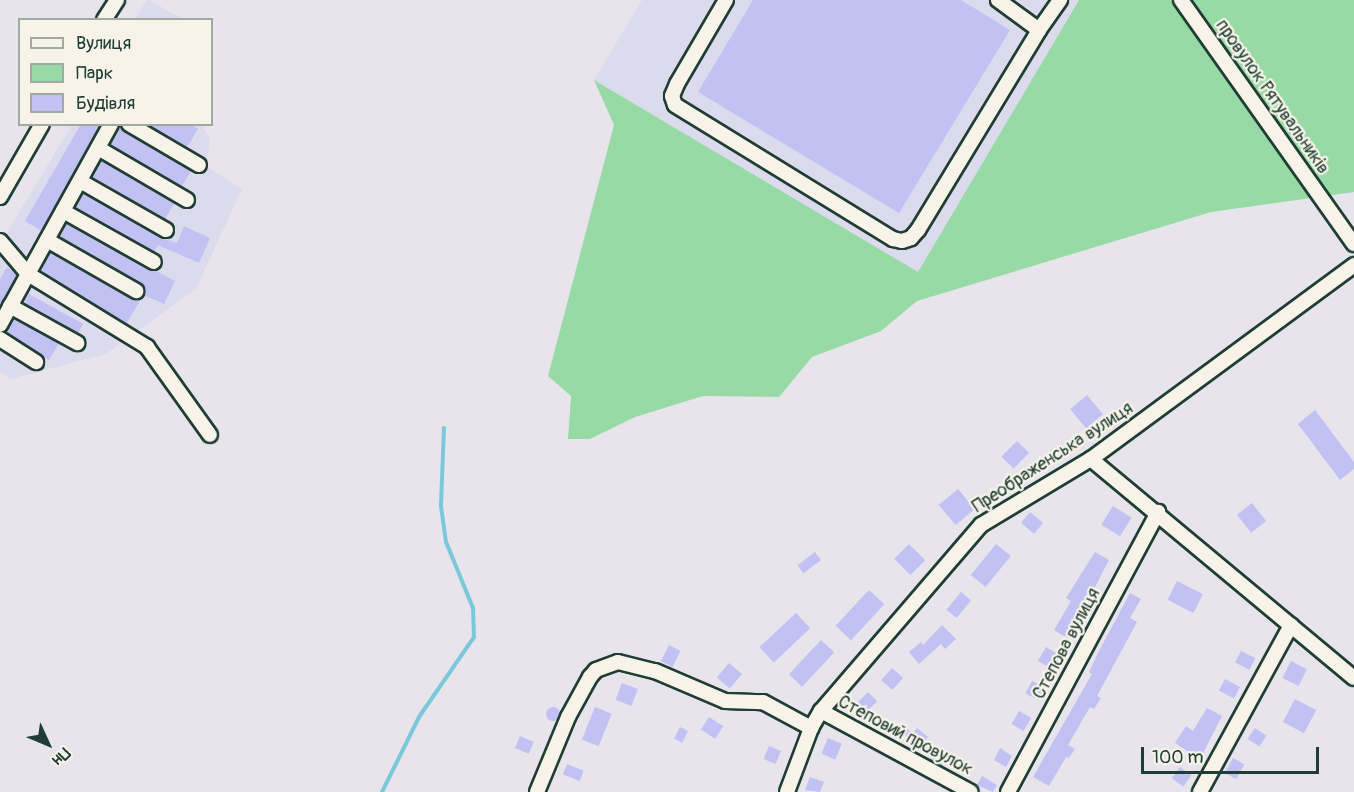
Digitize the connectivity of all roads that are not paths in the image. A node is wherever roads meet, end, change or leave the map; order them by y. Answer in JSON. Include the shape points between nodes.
{"nodes":[{"id":1,"x":117,"y":0,"type":"edge"},
{"id":2,"x":726,"y":0,"type":"edge"},
{"id":3,"x":998,"y":0,"type":"edge"},
{"id":4,"x":1060,"y":0,"type":"edge"},
{"id":5,"x":1181,"y":0,"type":"edge"},
{"id":6,"x":105,"y":18,"type":"edge"},
{"id":7,"x":1039,"y":30,"type":"junction"},
{"id":8,"x":41,"y":126,"type":"edge"},
{"id":9,"x":110,"y":126,"type":"edge"},
{"id":10,"x":132,"y":126,"type":"edge"},
{"id":11,"x":98,"y":148,"type":"junction"},
{"id":12,"x":199,"y":165,"type":"dead end"},
{"id":13,"x":80,"y":181,"type":"junction"},
{"id":14,"x":0,"y":197,"type":"edge"},
{"id":15,"x":187,"y":200,"type":"dead end"},
{"id":16,"x":63,"y":211,"type":"junction"},
{"id":17,"x":166,"y":230,"type":"dead end"},
{"id":18,"x":47,"y":240,"type":"junction"},
{"id":19,"x":0,"y":241,"type":"edge"},
{"id":20,"x":1354,"y":244,"type":"edge"},
{"id":21,"x":154,"y":262,"type":"dead end"},
{"id":22,"x":1354,"y":265,"type":"edge"},
{"id":23,"x":28,"y":274,"type":"junction"},
{"id":24,"x":136,"y":291,"type":"dead end"},
{"id":25,"x":10,"y":306,"type":"junction"},
{"id":26,"x":0,"y":325,"type":"edge"},
{"id":27,"x":0,"y":339,"type":"edge"},
{"id":28,"x":77,"y":343,"type":"dead end"},
{"id":29,"x":36,"y":362,"type":"dead end"},
{"id":30,"x":210,"y":435,"type":"dead end"},
{"id":31,"x":1091,"y":459,"type":"junction"},
{"id":32,"x":1158,"y":512,"type":"junction"},
{"id":33,"x":1291,"y":625,"type":"junction"},
{"id":34,"x":1354,"y":678,"type":"edge"},
{"id":35,"x":821,"y":711,"type":"junction"},
{"id":36,"x":811,"y":728,"type":"junction"},
{"id":37,"x":537,"y":792,"type":"edge"},
{"id":38,"x":787,"y":792,"type":"edge"},
{"id":39,"x":971,"y":792,"type":"edge"},
{"id":40,"x":1008,"y":792,"type":"edge"},
{"id":41,"x":1200,"y":792,"type":"edge"}],
"edges":[{"from":1,"to":6,"type":"street"},
{"from":2,"to":7,"type":"street","via":[[677,84],[672,96],[675,105],[902,241],[918,230]]},
{"from":3,"to":7,"type":"street"},
{"from":4,"to":7,"type":"street"},
{"from":5,"to":20,"type":"street","name":"провулок Рятувальників"},
{"from":8,"to":14,"type":"street"},
{"from":9,"to":11,"type":"street"},
{"from":10,"to":12,"type":"street"},
{"from":11,"to":13,"type":"street"},
{"from":11,"to":15,"type":"street"},
{"from":13,"to":16,"type":"street"},
{"from":13,"to":17,"type":"street"},
{"from":16,"to":18,"type":"street"},
{"from":16,"to":21,"type":"street"},
{"from":18,"to":23,"type":"street"},
{"from":18,"to":24,"type":"street"},
{"from":19,"to":23,"type":"street"},
{"from":22,"to":31,"type":"street","name":"Преображенська вулиця"},
{"from":23,"to":25,"type":"street"},
{"from":23,"to":30,"type":"street","via":[[147,347]]},
{"from":25,"to":26,"type":"street"},
{"from":25,"to":28,"type":"street"},
{"from":27,"to":29,"type":"street"},
{"from":31,"to":32,"type":"street"},
{"from":31,"to":35,"type":"street","name":"Преображенська вулиця","via":[[981,525]]},
{"from":32,"to":33,"type":"street"},
{"from":32,"to":40,"type":"street","name":"Степова вулиця"},
{"from":33,"to":34,"type":"street"},
{"from":33,"to":41,"type":"street"},
{"from":35,"to":36,"type":"street","name":"Преображенська вулиця"},
{"from":35,"to":39,"type":"street","name":"Степовий провулок"},
{"from":36,"to":37,"type":"street","via":[[764,702],[725,701],[655,671],[618,662],[596,670],[590,678],[568,717]]},
{"from":36,"to":38,"type":"street","name":"Преображенська вулиця"}]}
